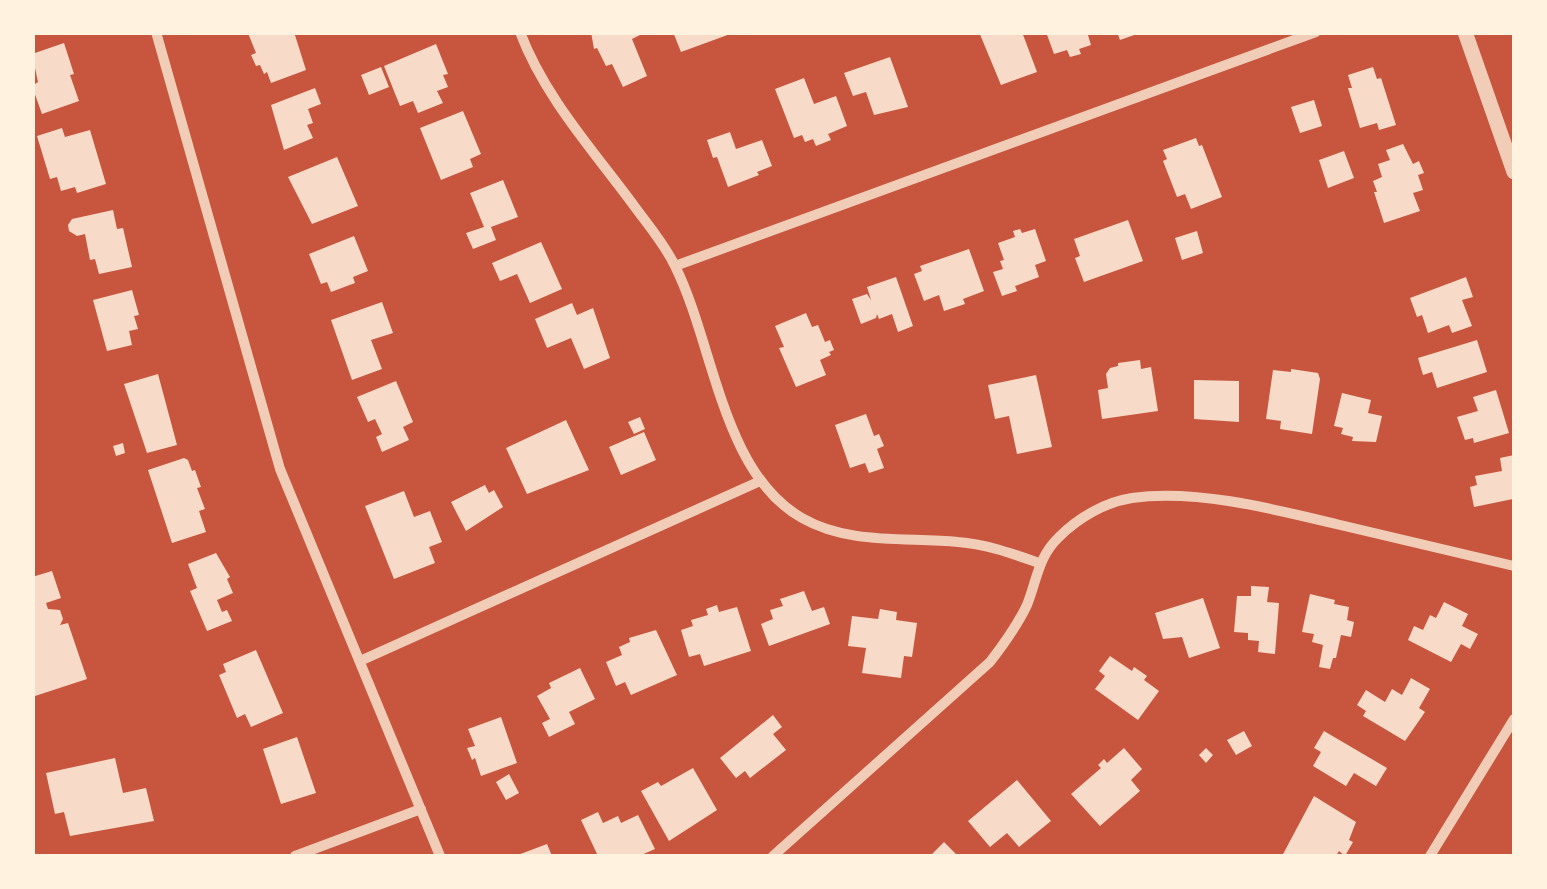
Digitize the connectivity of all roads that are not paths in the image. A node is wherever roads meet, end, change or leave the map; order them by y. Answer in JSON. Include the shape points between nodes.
{"nodes":[{"id":1,"x":156,"y":32,"type":"edge"},
{"id":2,"x":520,"y":32,"type":"edge"},
{"id":3,"x":1316,"y":32,"type":"edge"},
{"id":4,"x":1465,"y":32,"type":"edge"},
{"id":5,"x":1513,"y":165,"type":"edge"},
{"id":6,"x":675,"y":266,"type":"junction"},
{"id":7,"x":758,"y":482,"type":"junction"},
{"id":8,"x":1038,"y":563,"type":"junction"},
{"id":9,"x":1514,"y":566,"type":"edge"},
{"id":10,"x":360,"y":661,"type":"junction"},
{"id":11,"x":1514,"y":719,"type":"edge"},
{"id":12,"x":421,"y":810,"type":"junction"},
{"id":13,"x":294,"y":856,"type":"edge"},
{"id":14,"x":440,"y":856,"type":"edge"},
{"id":15,"x":772,"y":856,"type":"edge"},
{"id":16,"x":1430,"y":856,"type":"edge"}],
"edges":[{"from":1,"to":10,"type":"street","via":[[280,470]]},
{"from":2,"to":6,"type":"street","via":[[550,92]]},
{"from":3,"to":6,"type":"street"},
{"from":4,"to":5,"type":"street"},
{"from":6,"to":7,"type":"street"},
{"from":7,"to":8,"type":"street","via":[[804,520],[830,530],[962,542]]},
{"from":7,"to":10,"type":"street"},
{"from":8,"to":9,"type":"street","via":[[1079,520],[1104,507],[1132,498],[1189,498],[1291,513]]},
{"from":8,"to":15,"type":"street","via":[[1028,601],[990,662]]},
{"from":10,"to":12,"type":"street"},
{"from":11,"to":16,"type":"street"},
{"from":12,"to":13,"type":"street"},
{"from":12,"to":14,"type":"street"}]}
